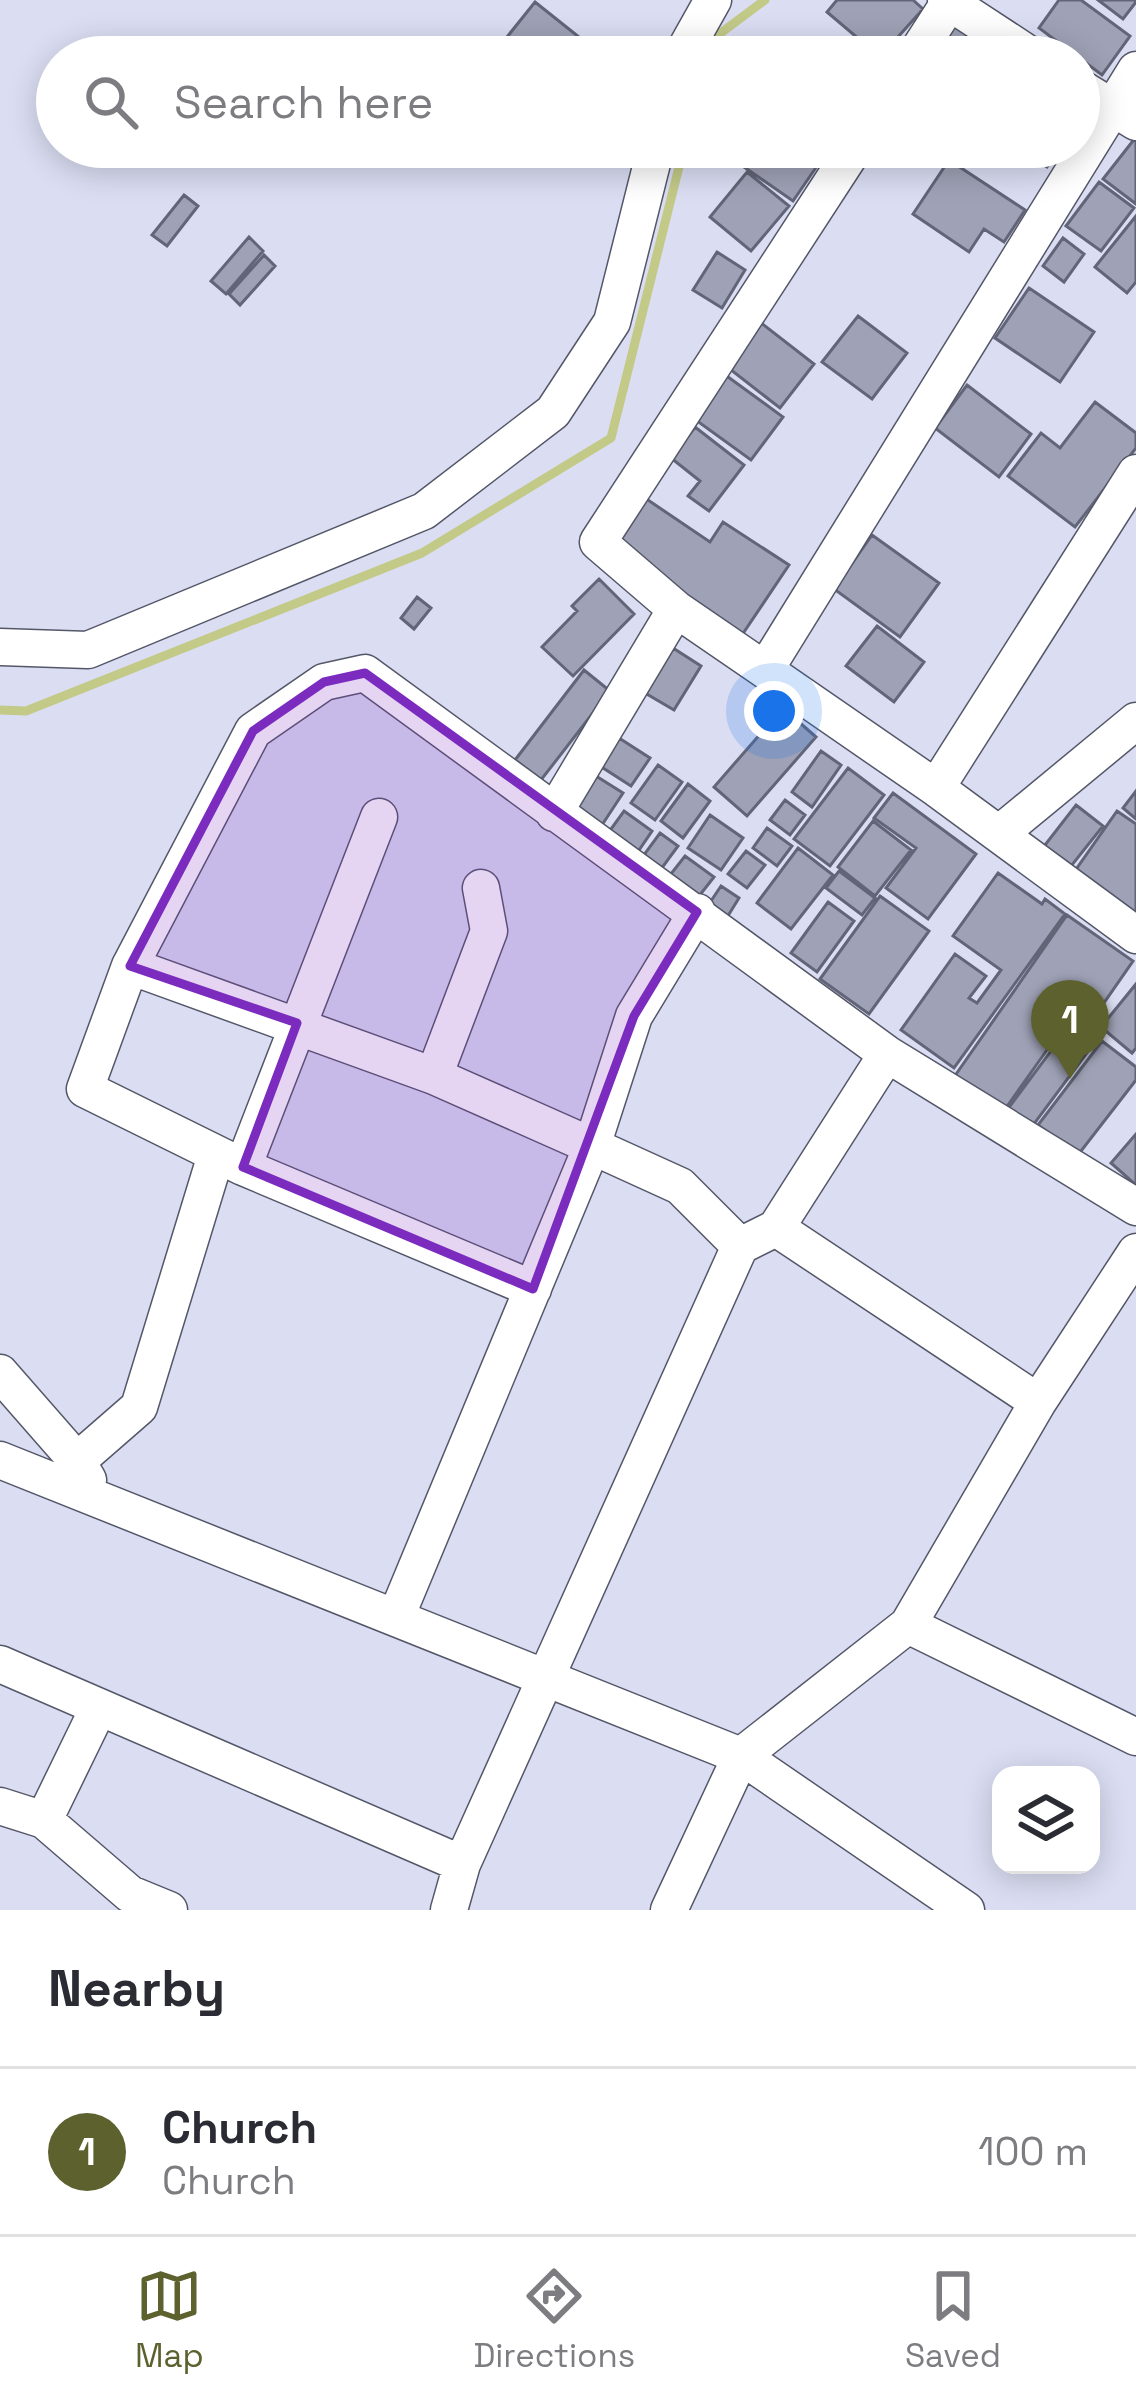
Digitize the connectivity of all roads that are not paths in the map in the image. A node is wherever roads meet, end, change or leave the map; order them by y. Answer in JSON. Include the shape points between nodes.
{"nodes":[{"id":1,"x":713,"y":0,"type":"edge"},
{"id":2,"x":948,"y":1,"type":"edge"},
{"id":3,"x":693,"y":36,"type":"edge"},
{"id":4,"x":927,"y":36,"type":"edge"},
{"id":5,"x":1002,"y":36,"type":"edge"},
{"id":6,"x":1136,"y":70,"type":"edge"},
{"id":7,"x":1123,"y":114,"type":"edge"},
{"id":8,"x":1100,"y":150,"type":"edge"},
{"id":9,"x":651,"y":168,"type":"edge"},
{"id":10,"x":841,"y":168,"type":"edge"},
{"id":11,"x":1088,"y":168,"type":"edge"},
{"id":12,"x":1131,"y":490,"type":"edge"},
{"id":13,"x":676,"y":609,"type":"junction"},
{"id":14,"x":0,"y":647,"type":"edge"},
{"id":15,"x":765,"y":670,"type":"junction"},
{"id":16,"x":1136,"y":721,"type":"edge"},
{"id":17,"x":936,"y":788,"type":"junction"},
{"id":18,"x":554,"y":813,"type":"junction"},
{"id":19,"x":380,"y":817,"type":"dead end"},
{"id":20,"x":999,"y":834,"type":"junction"},
{"id":21,"x":482,"y":887,"type":"dead end"},
{"id":22,"x":697,"y":912,"type":"junction"},
{"id":23,"x":1136,"y":935,"type":"edge"},
{"id":24,"x":130,"y":966,"type":"junction"},
{"id":25,"x":297,"y":1023,"type":"junction"},
{"id":26,"x":887,"y":1054,"type":"junction"},
{"id":27,"x":434,"y":1076,"type":"junction"},
{"id":28,"x":592,"y":1146,"type":"junction"},
{"id":29,"x":230,"y":1161,"type":"junction"},
{"id":30,"x":1136,"y":1208,"type":"edge"},
{"id":31,"x":776,"y":1228,"type":"junction"},
{"id":32,"x":740,"y":1246,"type":"junction"},
{"id":33,"x":1136,"y":1252,"type":"edge"},
{"id":34,"x":533,"y":1289,"type":"junction"},
{"id":35,"x":0,"y":1373,"type":"edge"},
{"id":36,"x":1038,"y":1402,"type":"junction"},
{"id":37,"x":0,"y":1460,"type":"edge"},
{"id":38,"x":77,"y":1461,"type":"junction"},
{"id":39,"x":99,"y":1499,"type":"junction"},
{"id":40,"x":396,"y":1618,"type":"junction"},
{"id":41,"x":908,"y":1625,"type":"junction"},
{"id":42,"x":0,"y":1664,"type":"edge"},
{"id":43,"x":546,"y":1678,"type":"junction"},
{"id":44,"x":99,"y":1708,"type":"junction"},
{"id":45,"x":1136,"y":1737,"type":"edge"},
{"id":46,"x":741,"y":1756,"type":"junction"},
{"id":47,"x":0,"y":1807,"type":"edge"},
{"id":48,"x":44,"y":1820,"type":"junction"},
{"id":49,"x":462,"y":1864,"type":"junction"},
{"id":50,"x":170,"y":1910,"type":"edge"},
{"id":51,"x":448,"y":1910,"type":"edge"},
{"id":52,"x":669,"y":1910,"type":"edge"},
{"id":53,"x":966,"y":1910,"type":"edge"}],
"edges":[{"from":1,"to":3,"type":"street"},
{"from":2,"to":4,"type":"street"},
{"from":2,"to":5,"type":"street"},
{"from":6,"to":7,"type":"street"},
{"from":7,"to":8,"type":"street"},
{"from":9,"to":14,"type":"street","via":[[612,322],[553,412],[424,511],[88,650]]},
{"from":10,"to":13,"type":"street","via":[[598,542]]},
{"from":11,"to":15,"type":"street"},
{"from":12,"to":17,"type":"street"},
{"from":13,"to":15,"type":"street"},
{"from":13,"to":18,"type":"street"},
{"from":15,"to":17,"type":"street"},
{"from":16,"to":20,"type":"street"},
{"from":17,"to":20,"type":"street"},
{"from":18,"to":22,"type":"street"},
{"from":18,"to":24,"type":"street","via":[[365,673],[324,682],[253,730]]},
{"from":19,"to":25,"type":"street"},
{"from":20,"to":23,"type":"street"},
{"from":21,"to":27,"type":"street","via":[[489,932]]},
{"from":22,"to":26,"type":"street"},
{"from":22,"to":28,"type":"street","via":[[634,1016]]},
{"from":24,"to":25,"type":"street"},
{"from":24,"to":29,"type":"street","via":[[86,1089]]},
{"from":25,"to":27,"type":"street"},
{"from":25,"to":29,"type":"street"},
{"from":26,"to":30,"type":"street"},
{"from":26,"to":31,"type":"street"},
{"from":27,"to":28,"type":"street"},
{"from":28,"to":32,"type":"street","via":[[680,1186]]},
{"from":28,"to":34,"type":"street"},
{"from":29,"to":34,"type":"street"},
{"from":29,"to":38,"type":"street","via":[[139,1407]]},
{"from":31,"to":32,"type":"street"},
{"from":31,"to":36,"type":"street"},
{"from":32,"to":43,"type":"street"},
{"from":33,"to":36,"type":"street"},
{"from":34,"to":40,"type":"street"},
{"from":35,"to":38,"type":"street"},
{"from":36,"to":41,"type":"street"},
{"from":37,"to":39,"type":"street"},
{"from":38,"to":39,"type":"street"},
{"from":39,"to":40,"type":"street"},
{"from":40,"to":43,"type":"street"},
{"from":41,"to":45,"type":"street"},
{"from":41,"to":46,"type":"street"},
{"from":42,"to":44,"type":"street"},
{"from":43,"to":46,"type":"street"},
{"from":43,"to":49,"type":"street"},
{"from":44,"to":48,"type":"street"},
{"from":44,"to":49,"type":"street"},
{"from":46,"to":52,"type":"street"},
{"from":46,"to":53,"type":"street"},
{"from":47,"to":48,"type":"street"},
{"from":48,"to":50,"type":"street","via":[[130,1894]]},
{"from":49,"to":51,"type":"street"}]}
